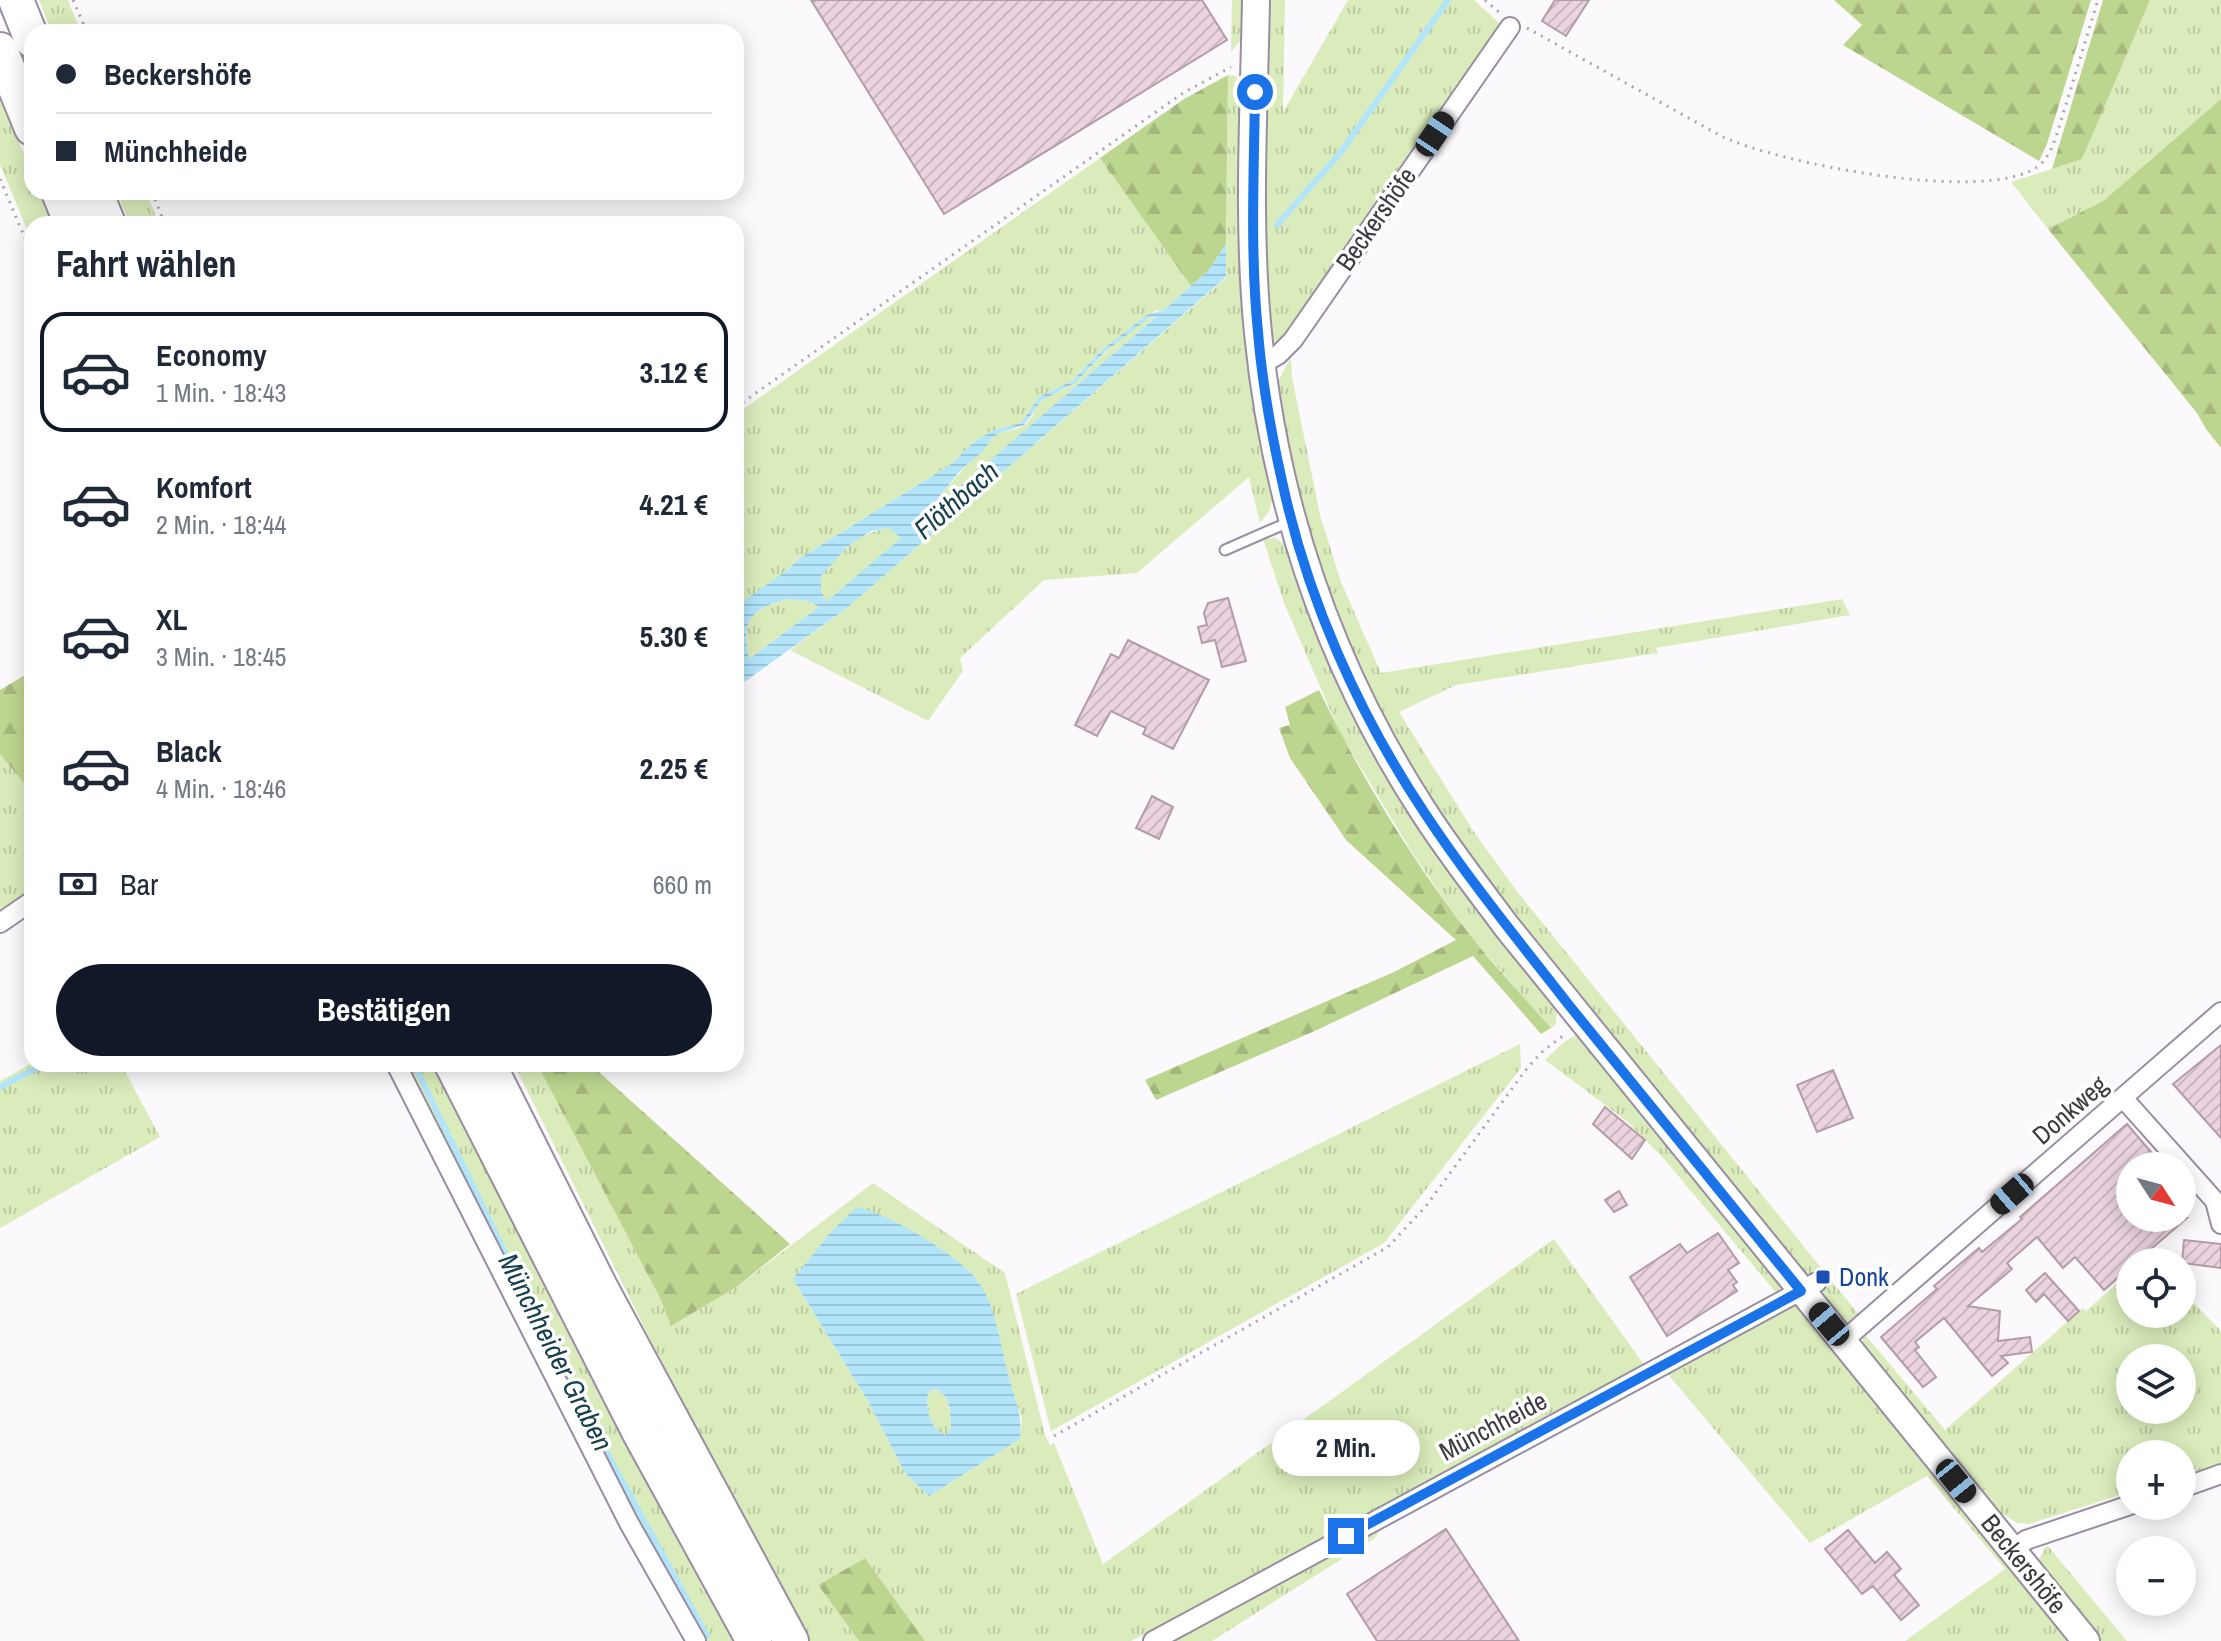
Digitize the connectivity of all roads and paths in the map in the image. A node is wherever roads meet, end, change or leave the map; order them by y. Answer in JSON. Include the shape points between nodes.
{"nodes":[{"id":1,"x":16,"y":0,"type":"edge"},
{"id":2,"x":73,"y":0,"type":"edge"},
{"id":3,"x":1256,"y":0,"type":"edge"},
{"id":4,"x":2098,"y":0,"type":"edge"},
{"id":5,"x":26,"y":24,"type":"edge"},
{"id":6,"x":84,"y":24,"type":"edge"},
{"id":7,"x":1510,"y":27,"type":"joint"},
{"id":8,"x":0,"y":50,"type":"edge"},
{"id":9,"x":1255,"y":57,"type":"junction"},
{"id":10,"x":24,"y":108,"type":"edge"},
{"id":11,"x":0,"y":179,"type":"edge"},
{"id":12,"x":24,"y":236,"type":"edge"},
{"id":13,"x":1262,"y":364,"type":"junction"},
{"id":14,"x":744,"y":401,"type":"edge"},
{"id":15,"x":1292,"y":521,"type":"junction"},
{"id":16,"x":1225,"y":550,"type":"dead end"},
{"id":17,"x":24,"y":906,"type":"edge"},
{"id":18,"x":0,"y":923,"type":"edge"},
{"id":19,"x":2221,"y":1012,"type":"edge"},
{"id":20,"x":1584,"y":1023,"type":"junction"},
{"id":21,"x":400,"y":1072,"type":"edge"},
{"id":22,"x":456,"y":1072,"type":"edge"},
{"id":23,"x":492,"y":1072,"type":"edge"},
{"id":24,"x":2123,"y":1098,"type":"junction"},
{"id":25,"x":2218,"y":1198,"type":"edge"},
{"id":26,"x":2221,"y":1224,"type":"edge"},
{"id":27,"x":1809,"y":1286,"type":"junction"},
{"id":28,"x":1843,"y":1341,"type":"junction"},
{"id":29,"x":1054,"y":1436,"type":"dead end"},
{"id":30,"x":2221,"y":1474,"type":"edge"},
{"id":31,"x":2196,"y":1483,"type":"edge"},
{"id":32,"x":2116,"y":1510,"type":"edge"},
{"id":33,"x":2013,"y":1550,"type":"junction"},
{"id":34,"x":696,"y":1641,"type":"edge"},
{"id":35,"x":754,"y":1641,"type":"edge"},
{"id":36,"x":791,"y":1641,"type":"edge"},
{"id":37,"x":1153,"y":1641,"type":"edge"},
{"id":38,"x":2086,"y":1641,"type":"edge"}],
"edges":[{"from":1,"to":5,"type":"highway"},
{"from":2,"to":6,"type":"path"},
{"from":3,"to":9,"type":"street","name":"Beckershöfe"},
{"from":4,"to":7,"type":"path","via":[[2048,156],[2021,175],[1970,181],[1872,174],[1746,147],[1523,26]]},
{"from":7,"to":13,"type":"street","name":"Beckershöfe","via":[[1293,340]]},
{"from":8,"to":10,"type":"highway"},
{"from":9,"to":13,"type":"street","name":"Beckershöfe","via":[[1254,259]]},
{"from":9,"to":14,"type":"path","via":[[1183,93]]},
{"from":11,"to":12,"type":"path"},
{"from":13,"to":15,"type":"street","name":"Beckershöfe"},
{"from":15,"to":16,"type":"lane"},
{"from":15,"to":20,"type":"street","name":"Beckershöfe","via":[[1335,647],[1403,779],[1468,875]]},
{"from":17,"to":18,"type":"street"},
{"from":19,"to":24,"type":"street","name":"Donkweg"},
{"from":20,"to":27,"type":"street","name":"Beckershöfe"},
{"from":20,"to":29,"type":"path","via":[[1535,1058],[1420,1213],[1388,1247]]},
{"from":21,"to":34,"type":"street","via":[[629,1523]]},
{"from":22,"to":35,"type":"highway","via":[[640,1433]]},
{"from":23,"to":36,"type":"highway","via":[[600,1287]]},
{"from":24,"to":25,"type":"street"},
{"from":24,"to":28,"type":"street","name":"Donkweg"},
{"from":25,"to":26,"type":"street"},
{"from":27,"to":28,"type":"street","name":"Beckershöfe"},
{"from":27,"to":37,"type":"street","name":"Münchheide"},
{"from":28,"to":33,"type":"street","name":"Beckershöfe"},
{"from":30,"to":31,"type":"street"},
{"from":32,"to":33,"type":"street","via":[[2026,1540]]},
{"from":33,"to":38,"type":"street","name":"Beckershöfe"}]}
